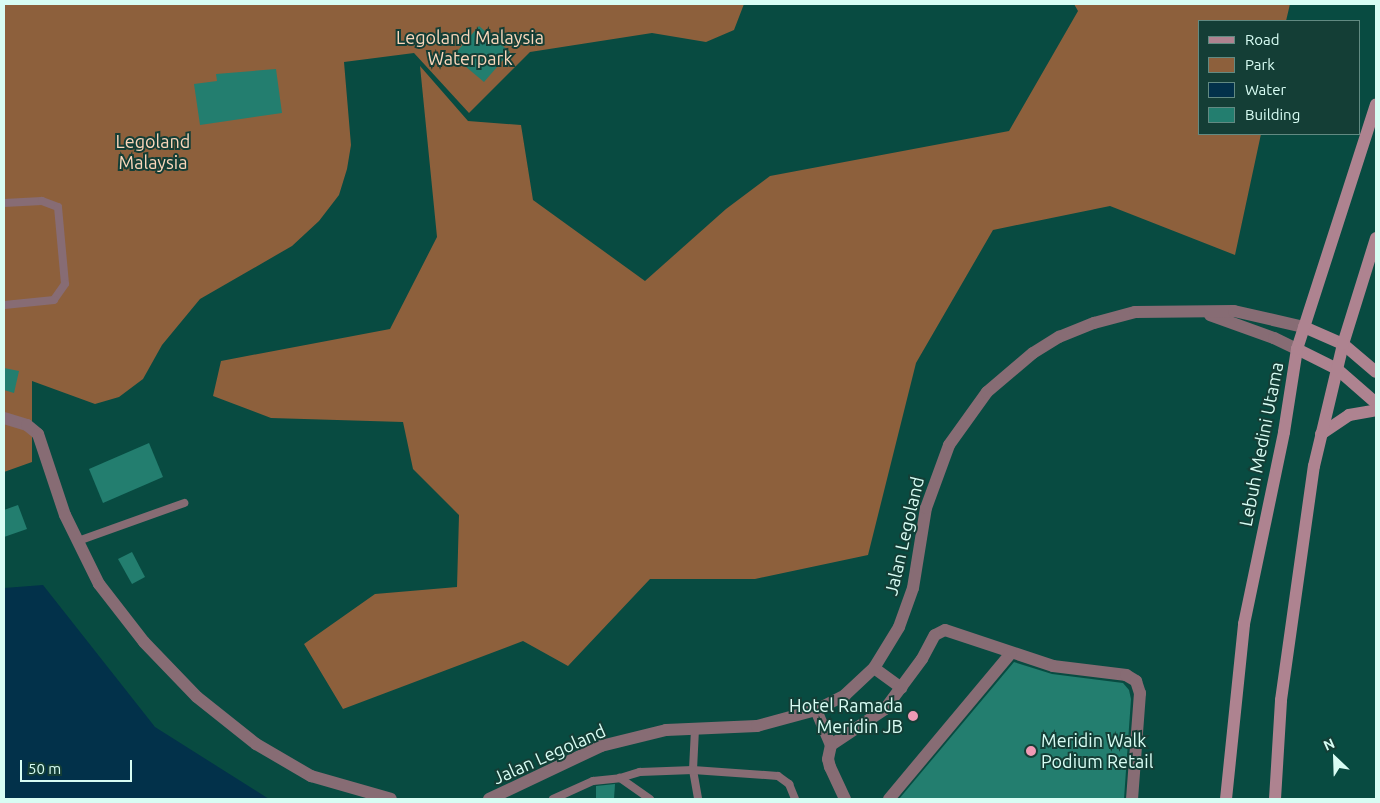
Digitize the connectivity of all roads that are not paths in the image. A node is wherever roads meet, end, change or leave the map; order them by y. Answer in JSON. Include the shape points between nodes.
{"nodes":[{"id":1,"x":1376,"y":104,"type":"edge"},
{"id":2,"x":4,"y":203,"type":"edge"},
{"id":3,"x":1376,"y":238,"type":"edge"},
{"id":4,"x":4,"y":304,"type":"edge"},
{"id":5,"x":1203,"y":313,"type":"junction"},
{"id":6,"x":1304,"y":327,"type":"junction"},
{"id":7,"x":1343,"y":344,"type":"junction"},
{"id":8,"x":1297,"y":349,"type":"junction"},
{"id":9,"x":1337,"y":369,"type":"junction"},
{"id":10,"x":1376,"y":372,"type":"edge"},
{"id":11,"x":1376,"y":403,"type":"edge"},
{"id":12,"x":1376,"y":410,"type":"edge"},
{"id":13,"x":4,"y":418,"type":"edge"},
{"id":14,"x":1321,"y":434,"type":"junction"},
{"id":15,"x":184,"y":503,"type":"dead end"},
{"id":16,"x":78,"y":541,"type":"junction"},
{"id":17,"x":1011,"y":653,"type":"junction"},
{"id":18,"x":874,"y":668,"type":"junction"},
{"id":19,"x":902,"y":688,"type":"junction"},
{"id":20,"x":816,"y":710,"type":"junction"},
{"id":21,"x":695,"y":729,"type":"junction"},
{"id":22,"x":831,"y":745,"type":"junction"},
{"id":23,"x":693,"y":770,"type":"junction"},
{"id":24,"x":620,"y":778,"type":"junction"},
{"id":25,"x":391,"y":799,"type":"edge"},
{"id":26,"x":489,"y":799,"type":"edge"},
{"id":27,"x":553,"y":799,"type":"edge"},
{"id":28,"x":650,"y":799,"type":"edge"},
{"id":29,"x":698,"y":799,"type":"edge"},
{"id":30,"x":795,"y":799,"type":"edge"},
{"id":31,"x":845,"y":799,"type":"edge"},
{"id":32,"x":889,"y":799,"type":"edge"},
{"id":33,"x":1132,"y":799,"type":"edge"},
{"id":34,"x":1226,"y":799,"type":"edge"},
{"id":35,"x":1274,"y":799,"type":"edge"}],
"edges":[{"from":1,"to":6,"type":"main road","name":"Lebuh Medini Utama"},
{"from":2,"to":4,"type":"lane","via":[[42,201],[58,207],[65,284],[62,293],[50,302]]},
{"from":3,"to":7,"type":"main road"},
{"from":5,"to":6,"type":"street","name":"Jalan Legoland","via":[[1234,312]]},
{"from":5,"to":8,"type":"street","name":"Jalan Legoland"},
{"from":5,"to":18,"type":"street","name":"Jalan Legoland","via":[[1135,312],[1094,323],[1032,353],[987,392],[949,444],[935,476],[913,588],[899,627]]},
{"from":6,"to":7,"type":"main road"},
{"from":6,"to":8,"type":"main road","name":"Lebuh Medini Utama"},
{"from":7,"to":9,"type":"main road"},
{"from":7,"to":10,"type":"main road"},
{"from":8,"to":9,"type":"main road"},
{"from":8,"to":34,"type":"main road","name":"Lebuh Medini Utama","via":[[1284,432],[1244,624]]},
{"from":9,"to":11,"type":"main road"},
{"from":9,"to":14,"type":"main road"},
{"from":12,"to":14,"type":"main road","via":[[1349,415]]},
{"from":13,"to":16,"type":"street","via":[[27,425],[38,434],[65,514]]},
{"from":14,"to":35,"type":"main road","via":[[1280,700]]},
{"from":15,"to":16,"type":"lane"},
{"from":16,"to":25,"type":"street","via":[[99,584],[144,642],[197,697],[256,744],[311,776]]},
{"from":17,"to":19,"type":"street","via":[[951,631],[940,632]]},
{"from":17,"to":32,"type":"street"},
{"from":17,"to":33,"type":"street","via":[[1053,666],[1126,675],[1136,681],[1140,693]]},
{"from":18,"to":19,"type":"street"},
{"from":18,"to":20,"type":"street","name":"Jalan Legoland","via":[[845,695]]},
{"from":19,"to":22,"type":"street","via":[[885,709]]},
{"from":20,"to":21,"type":"street","name":"Jalan Legoland","via":[[757,726]]},
{"from":20,"to":22,"type":"street"},
{"from":21,"to":23,"type":"lane"},
{"from":21,"to":26,"type":"street","name":"Jalan Legoland","via":[[666,730],[601,746]]},
{"from":22,"to":31,"type":"street","via":[[828,759]]},
{"from":23,"to":24,"type":"lane","via":[[640,772]]},
{"from":23,"to":29,"type":"lane"},
{"from":23,"to":30,"type":"lane","via":[[778,776],[789,784]]},
{"from":24,"to":27,"type":"lane","via":[[593,781]]},
{"from":24,"to":28,"type":"lane"}]}
